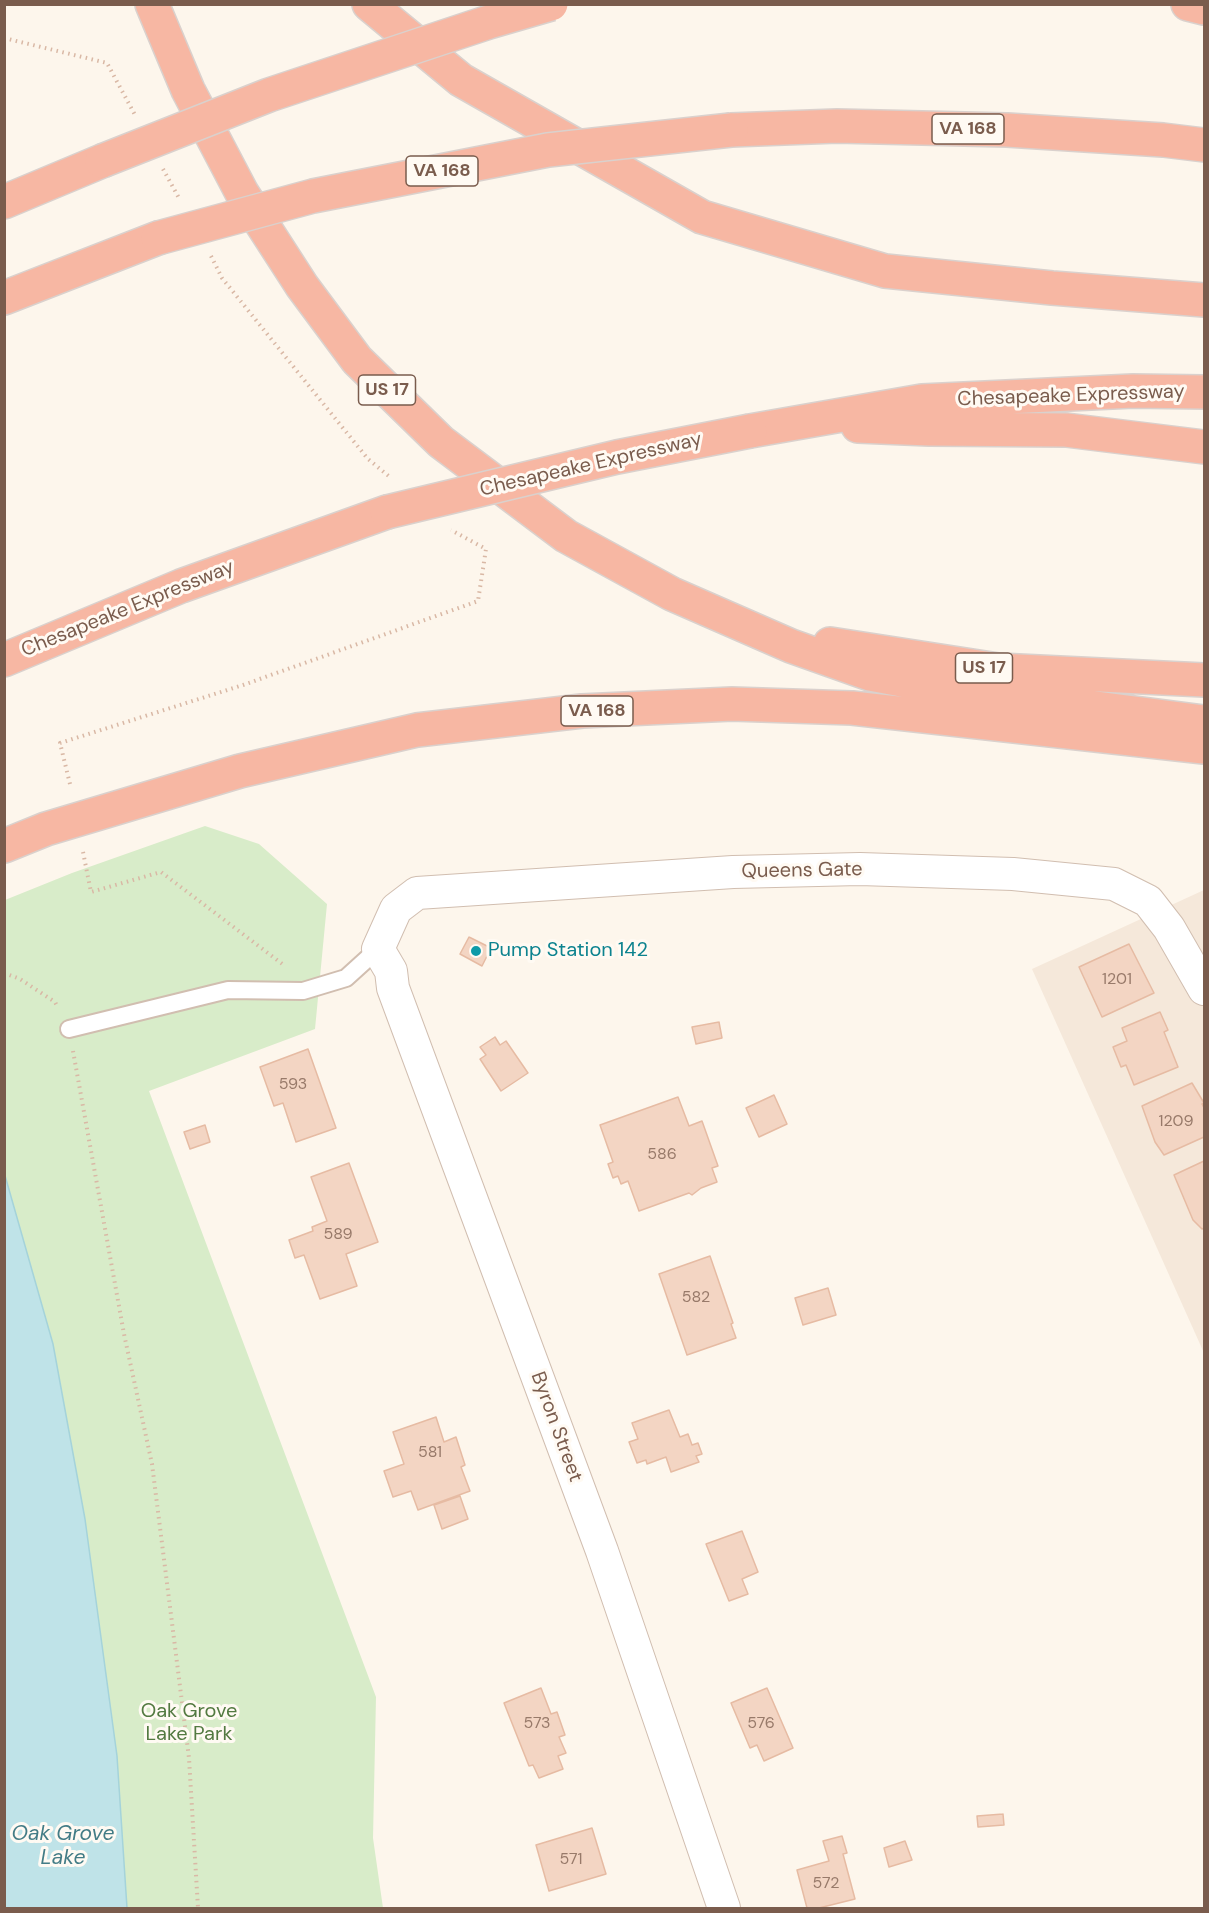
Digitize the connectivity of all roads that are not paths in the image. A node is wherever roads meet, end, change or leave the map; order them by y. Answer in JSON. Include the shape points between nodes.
{"nodes":[{"id":1,"x":152,"y":4,"type":"edge"},
{"id":2,"x":369,"y":4,"type":"edge"},
{"id":3,"x":550,"y":4,"type":"edge"},
{"id":4,"x":1188,"y":4,"type":"edge"},
{"id":5,"x":1204,"y":8,"type":"edge"},
{"id":6,"x":1204,"y":145,"type":"edge"},
{"id":7,"x":4,"y":202,"type":"edge"},
{"id":8,"x":4,"y":298,"type":"edge"},
{"id":9,"x":1204,"y":300,"type":"edge"},
{"id":10,"x":1204,"y":392,"type":"edge"},
{"id":11,"x":796,"y":422,"type":"junction"},
{"id":12,"x":1204,"y":447,"type":"edge"},
{"id":13,"x":765,"y":635,"type":"junction"},
{"id":14,"x":4,"y":660,"type":"edge"},
{"id":15,"x":1204,"y":680,"type":"edge"},
{"id":16,"x":1204,"y":722,"type":"edge"},
{"id":17,"x":1204,"y":747,"type":"edge"},
{"id":18,"x":4,"y":846,"type":"edge"},
{"id":19,"x":378,"y":949,"type":"junction"},
{"id":20,"x":1204,"y":989,"type":"edge"},
{"id":21,"x":69,"y":1029,"type":"road end"},
{"id":22,"x":724,"y":1908,"type":"edge"}],
"edges":[{"from":1,"to":13,"type":"highway","number":"US 17","via":[[188,90],[242,194],[302,286],[357,360],[441,442],[566,536],[672,594]]},
{"from":2,"to":9,"type":"highway","via":[[460,80],[702,217],[885,271]]},
{"from":3,"to":7,"type":"highway","bridge":true,"via":[[269,95]]},
{"from":4,"to":5,"type":"highway"},
{"from":6,"to":8,"type":"highway","number":"VA 168","bridge":true,"via":[[1007,130],[837,126],[731,130],[548,150],[313,196],[158,238]]},
{"from":10,"to":11,"type":"highway","name":"Chesapeake Expressway","via":[[1122,391],[921,401]]},
{"from":11,"to":12,"type":"highway","via":[[929,429],[1066,430]]},
{"from":11,"to":14,"type":"highway","name":"Chesapeake Expressway","bridge":true,"via":[[617,457],[387,512],[181,586]]},
{"from":13,"to":15,"type":"highway","number":"US 17","via":[[998,670]]},
{"from":13,"to":16,"type":"highway","via":[[882,676],[1005,698]]},
{"from":17,"to":18,"type":"highway","number":"VA 168","via":[[852,708],[732,704],[582,711],[417,730],[240,771],[46,829]]},
{"from":19,"to":20,"type":"street","name":"Queens Gate","via":[[396,909],[417,893],[733,872],[860,869],[1013,874],[1114,884],[1148,901],[1169,928]]},
{"from":19,"to":21,"type":"lane","via":[[346,978],[303,992],[228,990]]},
{"from":19,"to":22,"type":"street","name":"Byron Street","via":[[390,971],[393,988],[602,1551]]}]}
